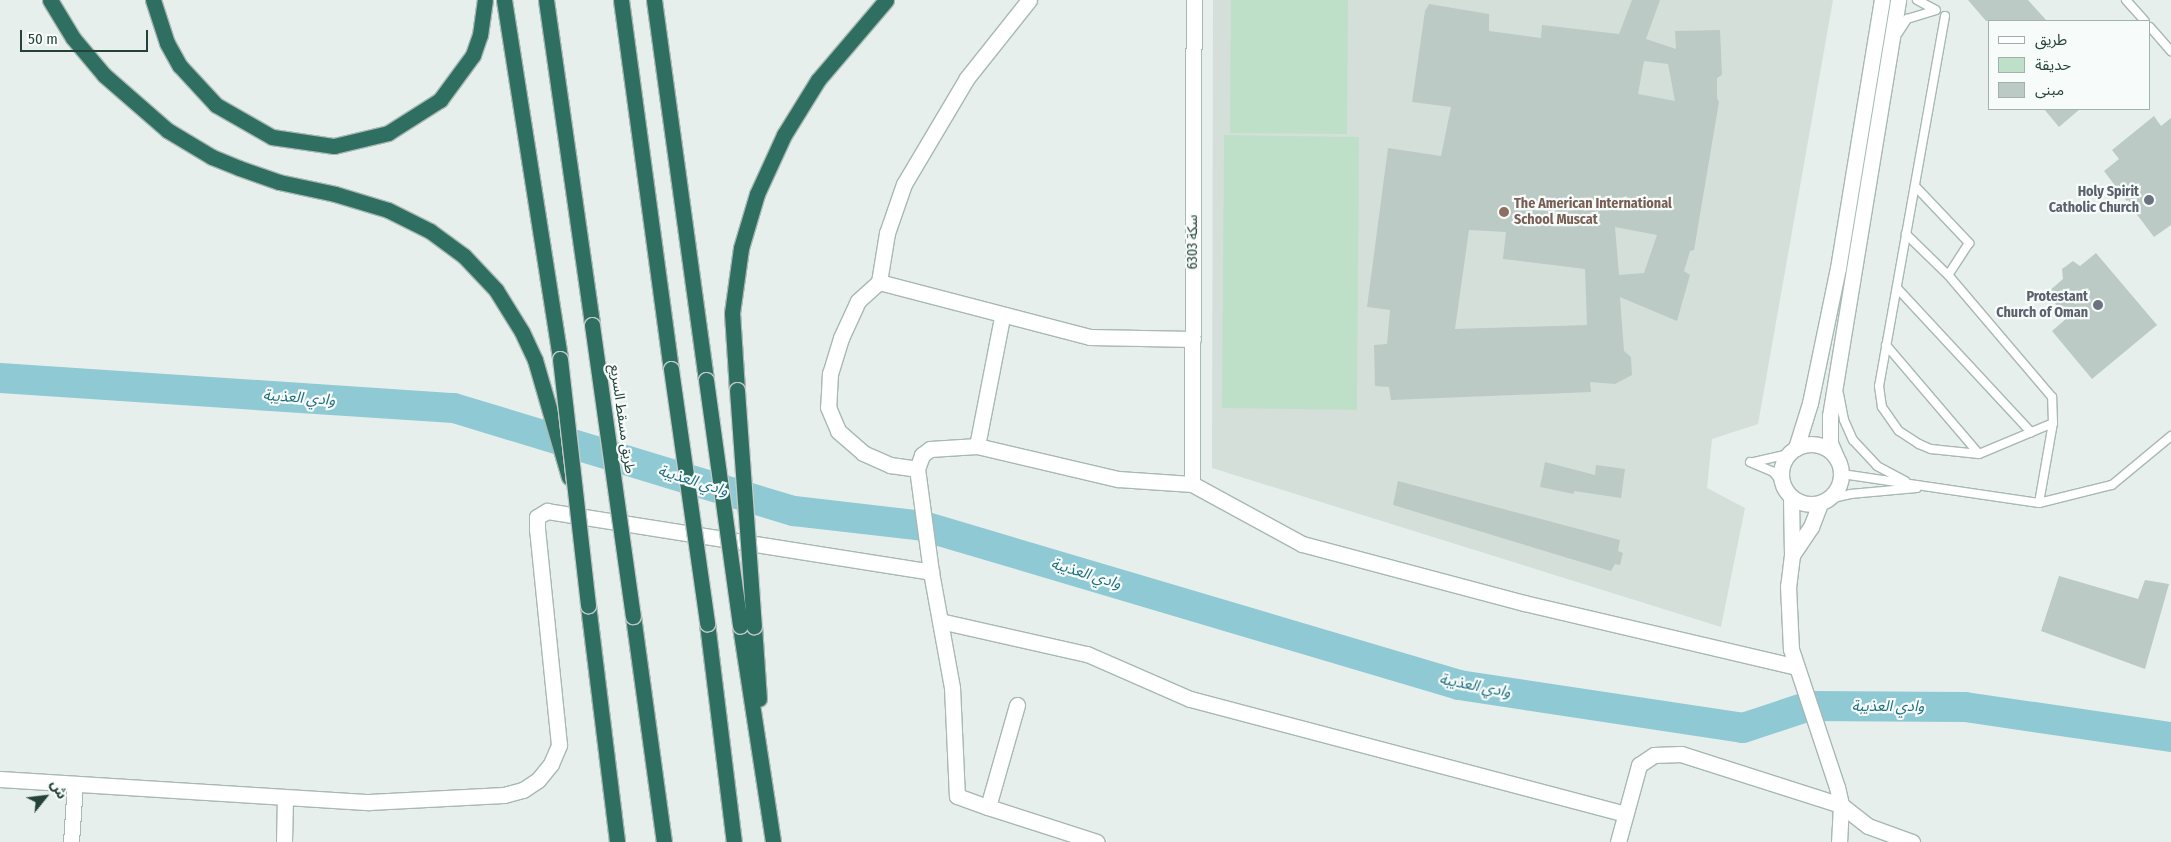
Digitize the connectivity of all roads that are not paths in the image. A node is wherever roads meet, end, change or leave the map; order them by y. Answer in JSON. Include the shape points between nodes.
{"nodes":[{"id":1,"x":50,"y":0,"type":"edge"},
{"id":2,"x":153,"y":0,"type":"edge"},
{"id":3,"x":485,"y":0,"type":"edge"},
{"id":4,"x":504,"y":0,"type":"edge"},
{"id":5,"x":546,"y":0,"type":"edge"},
{"id":6,"x":621,"y":0,"type":"edge"},
{"id":7,"x":654,"y":0,"type":"edge"},
{"id":8,"x":886,"y":0,"type":"edge"},
{"id":9,"x":1029,"y":0,"type":"edge"},
{"id":10,"x":1194,"y":0,"type":"edge"},
{"id":11,"x":1882,"y":0,"type":"edge"},
{"id":12,"x":1898,"y":0,"type":"edge"},
{"id":13,"x":1917,"y":0,"type":"edge"},
{"id":14,"x":2126,"y":0,"type":"edge"},
{"id":15,"x":1945,"y":16,"type":"dead end"},
{"id":16,"x":2144,"y":20,"type":"edge"},
{"id":17,"x":2151,"y":28,"type":"edge"},
{"id":18,"x":1892,"y":48,"type":"junction"},
{"id":19,"x":2171,"y":51,"type":"edge"},
{"id":20,"x":1915,"y":186,"type":"junction"},
{"id":21,"x":1906,"y":234,"type":"junction"},
{"id":22,"x":1948,"y":275,"type":"junction"},
{"id":23,"x":879,"y":282,"type":"junction"},
{"id":24,"x":1897,"y":288,"type":"junction"},
{"id":25,"x":1002,"y":317,"type":"junction"},
{"id":26,"x":1193,"y":339,"type":"junction"},
{"id":27,"x":1886,"y":345,"type":"junction"},
{"id":28,"x":1836,"y":373,"type":"junction"},
{"id":29,"x":2053,"y":423,"type":"junction"},
{"id":30,"x":2031,"y":432,"type":"junction"},
{"id":31,"x":2171,"y":436,"type":"edge"},
{"id":32,"x":977,"y":446,"type":"junction"},
{"id":33,"x":1792,"y":451,"type":"junction"},
{"id":34,"x":1979,"y":454,"type":"junction"},
{"id":35,"x":1836,"y":457,"type":"junction"},
{"id":36,"x":917,"y":469,"type":"junction"},
{"id":37,"x":1842,"y":474,"type":"junction"},
{"id":38,"x":1192,"y":484,"type":"junction"},
{"id":39,"x":1783,"y":484,"type":"junction"},
{"id":40,"x":1924,"y":487,"type":"junction"},
{"id":41,"x":1791,"y":497,"type":"junction"},
{"id":42,"x":575,"y":498,"type":"junction"},
{"id":43,"x":1824,"y":501,"type":"junction"},
{"id":44,"x":2039,"y":503,"type":"junction"},
{"id":45,"x":1792,"y":554,"type":"junction"},
{"id":46,"x":931,"y":572,"type":"junction"},
{"id":47,"x":940,"y":621,"type":"junction"},
{"id":48,"x":747,"y":626,"type":"junction"},
{"id":49,"x":1796,"y":667,"type":"junction"},
{"id":50,"x":1016,"y":705,"type":"dead end"},
{"id":51,"x":0,"y":779,"type":"edge"},
{"id":52,"x":75,"y":784,"type":"junction"},
{"id":53,"x":285,"y":799,"type":"junction"},
{"id":54,"x":1841,"y":805,"type":"junction"},
{"id":55,"x":988,"y":807,"type":"junction"},
{"id":56,"x":1625,"y":814,"type":"junction"},
{"id":57,"x":71,"y":842,"type":"edge"},
{"id":58,"x":284,"y":842,"type":"edge"},
{"id":59,"x":617,"y":842,"type":"edge"},
{"id":60,"x":664,"y":842,"type":"edge"},
{"id":61,"x":734,"y":842,"type":"edge"},
{"id":62,"x":773,"y":842,"type":"edge"},
{"id":63,"x":1097,"y":842,"type":"edge"},
{"id":64,"x":1618,"y":842,"type":"edge"},
{"id":65,"x":1839,"y":842,"type":"edge"},
{"id":66,"x":1912,"y":842,"type":"edge"}],
"edges":[{"from":1,"to":42,"type":"highway","bridge":true,"via":[[73,38],[104,76],[173,134],[212,156],[263,176],[388,210],[450,245],[496,290],[535,360]]},
{"from":2,"to":3,"type":"highway","via":[[167,42],[180,66],[216,105],[272,137],[334,146],[388,134],[440,100],[473,55]]},
{"from":4,"to":42,"type":"highway","bridge":true,"via":[[560,359]]},
{"from":5,"to":60,"type":"highway","name":"طريق مسقط السريع","bridge":true},
{"from":6,"to":61,"type":"highway","bridge":true,"via":[[670,369],[708,623]]},
{"from":7,"to":48,"type":"highway","bridge":true,"via":[[706,380]]},
{"from":8,"to":48,"type":"highway","bridge":true,"via":[[818,80],[784,135],[760,187],[737,274],[732,313]]},
{"from":9,"to":23,"type":"street","via":[[967,78],[904,184],[887,233]]},
{"from":10,"to":26,"type":"street","name":"سكة 6303"},
{"from":11,"to":33,"type":"street","via":[[1838,268],[1810,403]]},
{"from":12,"to":18,"type":"street"},
{"from":13,"to":18,"type":"lane","via":[[1936,10],[1907,19]]},
{"from":14,"to":16,"type":"lane"},
{"from":15,"to":20,"type":"lane"},
{"from":17,"to":19,"type":"lane"},
{"from":18,"to":28,"type":"street"},
{"from":20,"to":21,"type":"lane"},
{"from":20,"to":22,"type":"lane","via":[[1969,243]]},
{"from":21,"to":22,"type":"lane"},
{"from":21,"to":24,"type":"lane"},
{"from":22,"to":29,"type":"lane","via":[[2052,397]]},
{"from":23,"to":25,"type":"street"},
{"from":23,"to":36,"type":"street","via":[[858,301],[841,338],[830,373],[828,407],[838,431],[863,453],[890,465]]},
{"from":24,"to":27,"type":"lane"},
{"from":24,"to":30,"type":"lane"},
{"from":25,"to":26,"type":"street","via":[[1090,337]]},
{"from":25,"to":32,"type":"street"},
{"from":26,"to":38,"type":"street","name":"سكة 6303"},
{"from":27,"to":34,"type":"lane"},
{"from":27,"to":34,"type":"lane","via":[[1879,386],[1882,408],[1899,431],[1930,449]]},
{"from":28,"to":35,"type":"street","via":[[1829,430]]},
{"from":28,"to":40,"type":"lane","via":[[1844,420],[1859,447],[1877,466]]},
{"from":29,"to":30,"type":"lane"},
{"from":29,"to":44,"type":"lane"},
{"from":30,"to":34,"type":"lane"},
{"from":31,"to":44,"type":"lane","via":[[2112,484]]},
{"from":32,"to":36,"type":"street","via":[[930,449],[922,455]]},
{"from":32,"to":38,"type":"street","via":[[1118,479]]},
{"from":33,"to":35,"type":"street","via":[[1813,444],[1830,450]]},
{"from":33,"to":39,"type":"street","via":[[1782,468]]},
{"from":33,"to":39,"type":"lane","via":[[1766,461],[1750,462],[1773,472]]},
{"from":35,"to":37,"type":"street"},
{"from":36,"to":46,"type":"street"},
{"from":37,"to":40,"type":"lane"},
{"from":37,"to":43,"type":"street","via":[[1840,484]]},
{"from":38,"to":49,"type":"street","via":[[1302,544],[1524,603]]},
{"from":39,"to":41,"type":"street"},
{"from":40,"to":43,"type":"lane","via":[[1850,494]]},
{"from":40,"to":44,"type":"lane"},
{"from":41,"to":43,"type":"street","via":[[1800,502]]},
{"from":41,"to":45,"type":"street"},
{"from":42,"to":59,"type":"highway","bridge":true},
{"from":43,"to":45,"type":"street"},
{"from":45,"to":49,"type":"street","via":[[1788,586]]},
{"from":46,"to":47,"type":"street"},
{"from":46,"to":53,"type":"street","via":[[547,512],[537,517],[537,530],[559,745],[551,764],[538,780],[523,790],[504,795],[457,799],[369,802]]},
{"from":47,"to":55,"type":"street","via":[[952,687],[956,796]]},
{"from":47,"to":56,"type":"street","via":[[1087,654],[1190,699]]},
{"from":48,"to":62,"type":"highway"},
{"from":49,"to":54,"type":"street"},
{"from":50,"to":55,"type":"street"},
{"from":51,"to":52,"type":"street"},
{"from":52,"to":53,"type":"street"},
{"from":52,"to":57,"type":"street"},
{"from":53,"to":58,"type":"street"},
{"from":54,"to":56,"type":"street","via":[[1681,754],[1654,755],[1639,765]]},
{"from":54,"to":65,"type":"street"},
{"from":54,"to":66,"type":"street","via":[[1868,826]]},
{"from":55,"to":63,"type":"street"},
{"from":56,"to":64,"type":"street"}]}
